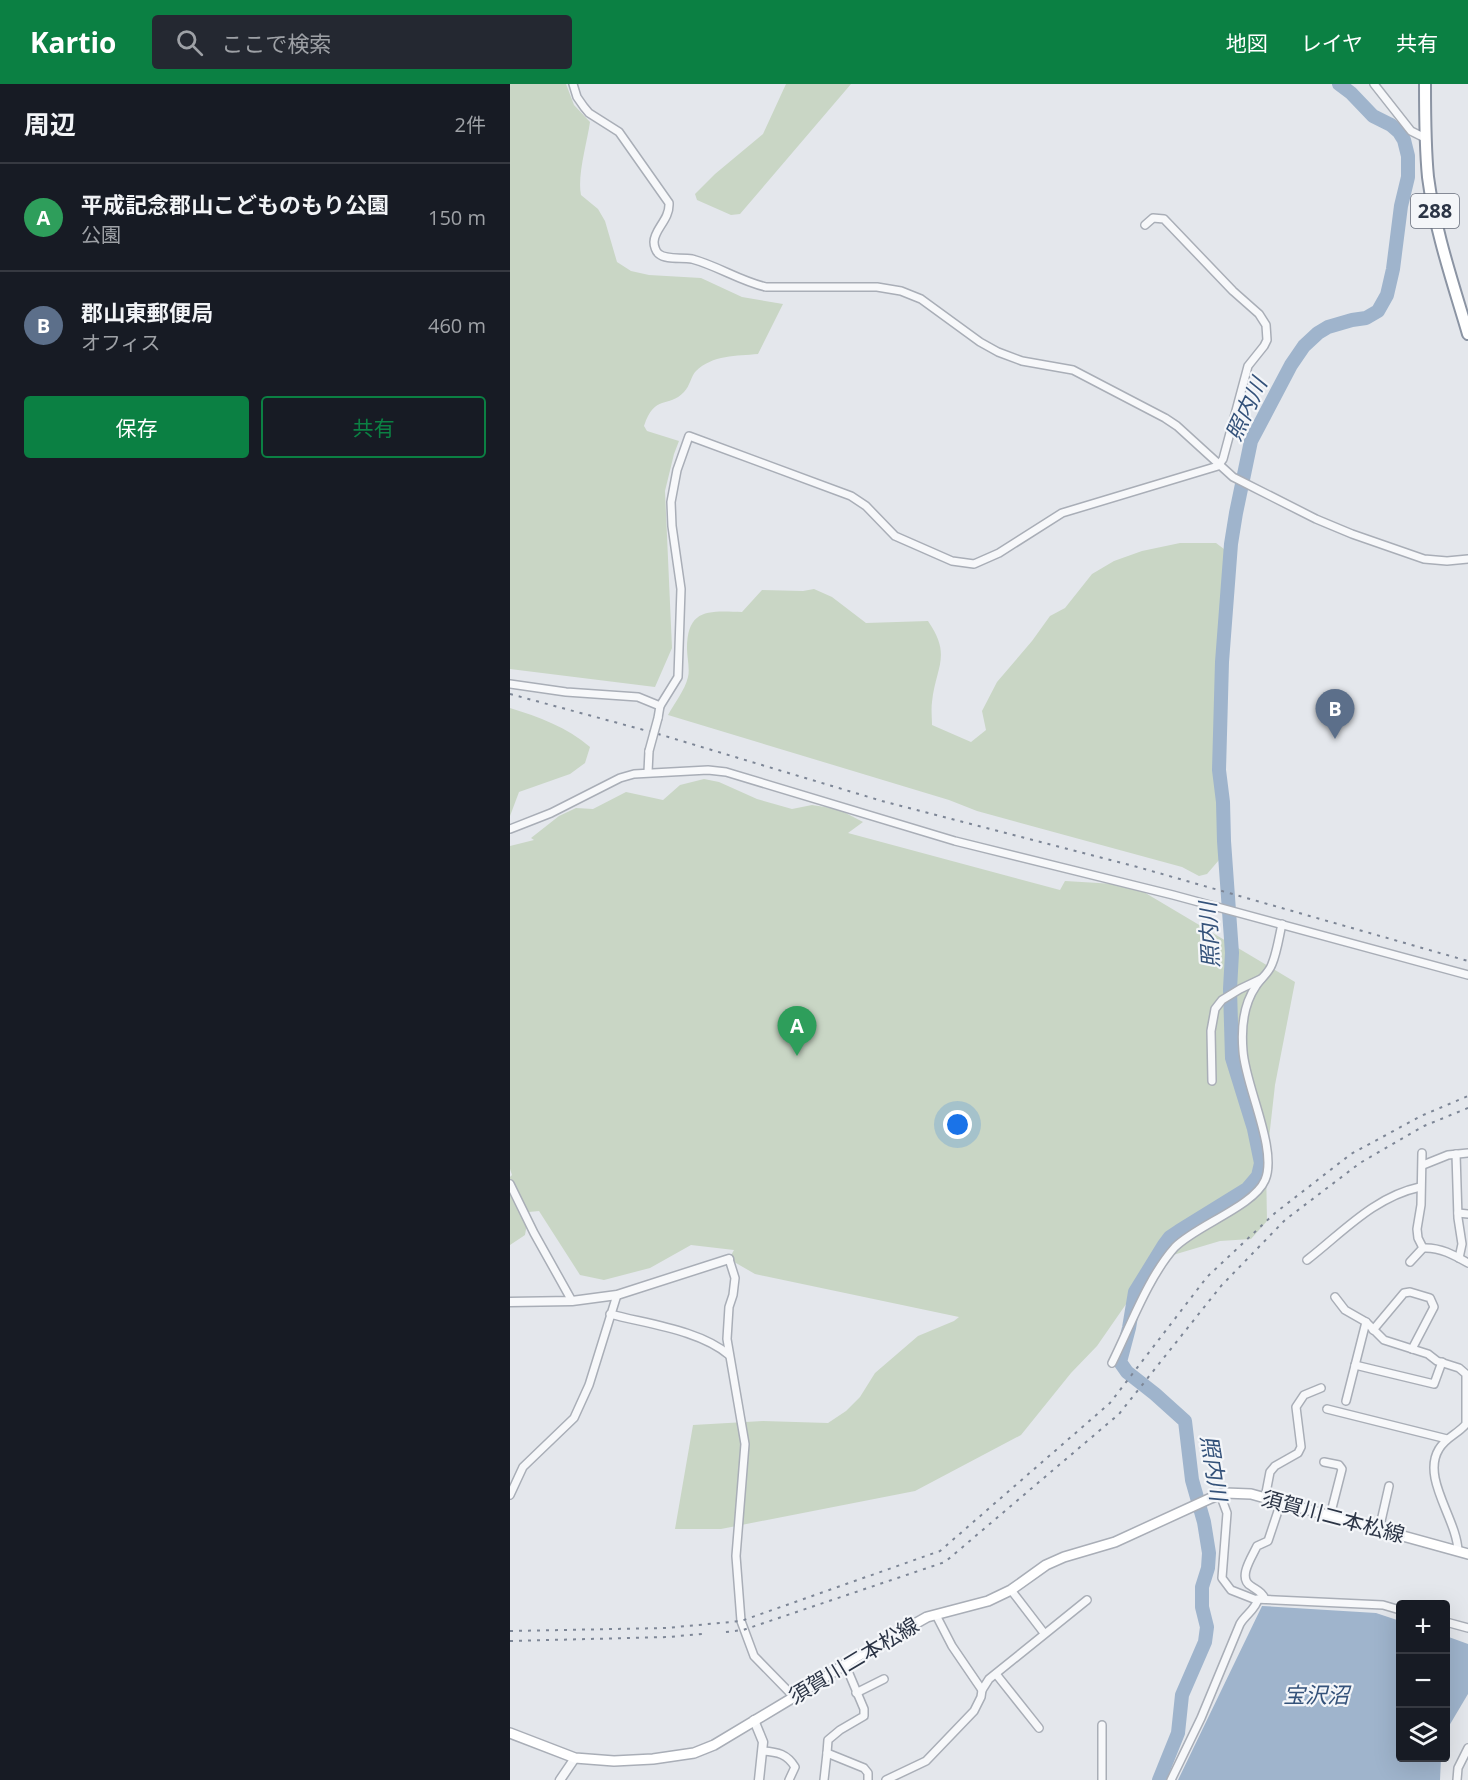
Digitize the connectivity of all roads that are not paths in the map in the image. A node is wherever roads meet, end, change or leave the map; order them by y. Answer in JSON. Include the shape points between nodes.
{"nodes":[{"id":1,"x":573,"y":84,"type":"edge"},
{"id":2,"x":1374,"y":84,"type":"edge"},
{"id":3,"x":1425,"y":84,"type":"edge"},
{"id":4,"x":1425,"y":138,"type":"junction"},
{"id":5,"x":1145,"y":225,"type":"dead end"},
{"id":6,"x":1468,"y":334,"type":"edge"},
{"id":7,"x":1220,"y":465,"type":"junction"},
{"id":8,"x":1468,"y":559,"type":"edge"},
{"id":9,"x":510,"y":684,"type":"edge"},
{"id":10,"x":660,"y":706,"type":"junction"},
{"id":11,"x":648,"y":772,"type":"junction"},
{"id":12,"x":510,"y":829,"type":"edge"},
{"id":13,"x":1282,"y":924,"type":"junction"},
{"id":14,"x":1468,"y":975,"type":"edge"},
{"id":15,"x":1262,"y":979,"type":"junction"},
{"id":16,"x":1212,"y":1081,"type":"dead end"},
{"id":17,"x":1422,"y":1153,"type":"dead end"},
{"id":18,"x":1468,"y":1153,"type":"edge"},
{"id":19,"x":1456,"y":1154,"type":"junction"},
{"id":20,"x":1423,"y":1165,"type":"junction"},
{"id":21,"x":510,"y":1184,"type":"edge"},
{"id":22,"x":1420,"y":1187,"type":"junction"},
{"id":23,"x":1458,"y":1213,"type":"junction"},
{"id":24,"x":1468,"y":1214,"type":"edge"},
{"id":25,"x":1464,"y":1233,"type":"edge"},
{"id":26,"x":1424,"y":1248,"type":"junction"},
{"id":27,"x":1459,"y":1258,"type":"junction"},
{"id":28,"x":729,"y":1259,"type":"joint"},
{"id":29,"x":1307,"y":1260,"type":"dead end"},
{"id":30,"x":1410,"y":1262,"type":"dead end"},
{"id":31,"x":1468,"y":1263,"type":"edge"},
{"id":32,"x":617,"y":1295,"type":"junction"},
{"id":33,"x":1335,"y":1297,"type":"dead end"},
{"id":34,"x":572,"y":1301,"type":"junction"},
{"id":35,"x":510,"y":1302,"type":"edge"},
{"id":36,"x":610,"y":1314,"type":"junction"},
{"id":37,"x":1366,"y":1322,"type":"junction"},
{"id":38,"x":1373,"y":1330,"type":"junction"},
{"id":39,"x":1412,"y":1349,"type":"junction"},
{"id":40,"x":729,"y":1355,"type":"junction"},
{"id":41,"x":1442,"y":1362,"type":"junction"},
{"id":42,"x":1112,"y":1363,"type":"dead end"},
{"id":43,"x":1355,"y":1365,"type":"junction"},
{"id":44,"x":1320,"y":1388,"type":"dead end"},
{"id":45,"x":1346,"y":1401,"type":"dead end"},
{"id":46,"x":1327,"y":1409,"type":"dead end"},
{"id":47,"x":1468,"y":1419,"type":"edge"},
{"id":48,"x":1447,"y":1439,"type":"junction"},
{"id":49,"x":1324,"y":1462,"type":"dead end"},
{"id":50,"x":1389,"y":1486,"type":"dead end"},
{"id":51,"x":510,"y":1496,"type":"edge"},
{"id":52,"x":1216,"y":1496,"type":"junction"},
{"id":53,"x":1265,"y":1498,"type":"junction"},
{"id":54,"x":1281,"y":1502,"type":"junction"},
{"id":55,"x":1330,"y":1516,"type":"junction"},
{"id":56,"x":1379,"y":1530,"type":"junction"},
{"id":57,"x":1458,"y":1551,"type":"junction"},
{"id":58,"x":1468,"y":1554,"type":"edge"},
{"id":59,"x":1011,"y":1590,"type":"junction"},
{"id":60,"x":1261,"y":1599,"type":"junction"},
{"id":61,"x":1087,"y":1600,"type":"dead end"},
{"id":62,"x":1396,"y":1609,"type":"edge"},
{"id":63,"x":936,"y":1614,"type":"junction"},
{"id":64,"x":1450,"y":1623,"type":"edge"},
{"id":65,"x":1468,"y":1628,"type":"edge"},
{"id":66,"x":1044,"y":1633,"type":"junction"},
{"id":67,"x":844,"y":1664,"type":"junction"},
{"id":68,"x":996,"y":1674,"type":"junction"},
{"id":69,"x":884,"y":1679,"type":"dead end"},
{"id":70,"x":982,"y":1690,"type":"junction"},
{"id":71,"x":856,"y":1693,"type":"junction"},
{"id":72,"x":794,"y":1697,"type":"junction"},
{"id":73,"x":754,"y":1720,"type":"junction"},
{"id":74,"x":1102,"y":1725,"type":"dead end"},
{"id":75,"x":1039,"y":1728,"type":"dead end"},
{"id":76,"x":510,"y":1733,"type":"edge"},
{"id":77,"x":763,"y":1751,"type":"junction"},
{"id":78,"x":1467,"y":1752,"type":"edge"},
{"id":79,"x":827,"y":1753,"type":"junction"},
{"id":80,"x":576,"y":1758,"type":"junction"},
{"id":81,"x":560,"y":1780,"type":"edge"},
{"id":82,"x":759,"y":1780,"type":"edge"},
{"id":83,"x":789,"y":1780,"type":"edge"},
{"id":84,"x":824,"y":1780,"type":"edge"},
{"id":85,"x":868,"y":1780,"type":"edge"},
{"id":86,"x":886,"y":1780,"type":"edge"},
{"id":87,"x":1102,"y":1780,"type":"edge"},
{"id":88,"x":1172,"y":1780,"type":"edge"},
{"id":89,"x":1457,"y":1780,"type":"edge"}],
"edges":[{"from":1,"to":7,"type":"street","via":[[584,107],[619,132],[669,203],[666,219],[654,238],[662,256],[698,261],[766,288],[877,287],[901,291],[921,299],[998,352],[1022,361],[1073,369],[1157,414],[1177,426]]},
{"from":2,"to":4,"type":"street","via":[[1412,131]]},
{"from":3,"to":4,"type":"highway","number":"288"},
{"from":4,"to":6,"type":"highway","number":"288","via":[[1440,238]]},
{"from":5,"to":7,"type":"street","via":[[1153,219],[1164,219],[1266,325],[1267,340],[1248,366]]},
{"from":7,"to":8,"type":"street","via":[[1242,482],[1352,534],[1424,560]]},
{"from":7,"to":10,"type":"street","via":[[1062,513],[992,557],[965,564],[895,536],[851,496],[689,436],[671,502],[681,589],[678,677]]},
{"from":9,"to":10,"type":"street","via":[[638,697]]},
{"from":10,"to":11,"type":"street","bridge":true},
{"from":11,"to":12,"type":"street","via":[[620,778]]},
{"from":11,"to":13,"type":"street","via":[[726,772],[955,841]]},
{"from":13,"to":14,"type":"street"},
{"from":13,"to":15,"type":"street","via":[[1272,965]]},
{"from":15,"to":16,"type":"street","via":[[1240,988],[1215,1009],[1211,1031]]},
{"from":15,"to":42,"type":"street","via":[[1246,1003],[1242,1049],[1266,1147],[1266,1179],[1254,1194],[1185,1238],[1169,1254]]},
{"from":17,"to":20,"type":"street"},
{"from":18,"to":19,"type":"street"},
{"from":19,"to":20,"type":"street"},
{"from":19,"to":23,"type":"street"},
{"from":20,"to":22,"type":"street"},
{"from":21,"to":34,"type":"street"},
{"from":22,"to":26,"type":"street","via":[[1417,1229]]},
{"from":22,"to":29,"type":"street","via":[[1363,1213]]},
{"from":23,"to":24,"type":"street"},
{"from":23,"to":25,"type":"street"},
{"from":25,"to":27,"type":"street"},
{"from":26,"to":27,"type":"street","via":[[1443,1250]]},
{"from":26,"to":30,"type":"street"},
{"from":27,"to":31,"type":"street"},
{"from":28,"to":32,"type":"street"},
{"from":28,"to":40,"type":"street","via":[[735,1278],[729,1308]]},
{"from":32,"to":34,"type":"street"},
{"from":32,"to":36,"type":"street"},
{"from":33,"to":37,"type":"street","via":[[1345,1310]]},
{"from":34,"to":35,"type":"street"},
{"from":36,"to":40,"type":"street","via":[[694,1336],[719,1346]]},
{"from":36,"to":51,"type":"street","via":[[589,1385],[574,1418],[523,1467]]},
{"from":37,"to":38,"type":"street"},
{"from":37,"to":43,"type":"street"},
{"from":38,"to":39,"type":"street","via":[[1384,1340]]},
{"from":38,"to":39,"type":"street","via":[[1404,1293],[1430,1298],[1434,1307]]},
{"from":39,"to":41,"type":"street"},
{"from":40,"to":72,"type":"street","via":[[745,1444],[736,1556],[741,1621],[754,1656]]},
{"from":41,"to":43,"type":"street","via":[[1434,1384]]},
{"from":41,"to":47,"type":"street","via":[[1466,1374]]},
{"from":43,"to":45,"type":"street"},
{"from":44,"to":53,"type":"street","via":[[1305,1395],[1296,1407],[1301,1447],[1270,1472]]},
{"from":46,"to":48,"type":"street"},
{"from":47,"to":48,"type":"street","via":[[1465,1427]]},
{"from":48,"to":57,"type":"street","via":[[1437,1453],[1434,1468]]},
{"from":49,"to":55,"type":"street","via":[[1342,1469]]},
{"from":50,"to":56,"type":"street"},
{"from":52,"to":53,"type":"main road","name":"須賀川二本松線","via":[[1243,1493]]},
{"from":52,"to":59,"type":"main road","name":"須賀川二本松線","via":[[1115,1542],[1046,1565]]},
{"from":52,"to":60,"type":"street","via":[[1227,1514],[1222,1578],[1231,1590]]},
{"from":53,"to":54,"type":"main road","name":"須賀川二本松線"},
{"from":54,"to":55,"type":"main road","name":"須賀川二本松線"},
{"from":54,"to":60,"type":"street","via":[[1268,1541],[1257,1546],[1246,1569],[1246,1580],[1260,1591]]},
{"from":55,"to":56,"type":"main road","name":"須賀川二本松線"},
{"from":56,"to":57,"type":"main road","name":"須賀川二本松線"},
{"from":57,"to":58,"type":"main road","name":"須賀川二本松線"},
{"from":59,"to":63,"type":"main road","name":"須賀川二本松線","via":[[988,1601]]},
{"from":59,"to":66,"type":"street"},
{"from":60,"to":62,"type":"street"},
{"from":60,"to":88,"type":"street","via":[[1240,1624]]},
{"from":61,"to":66,"type":"street"},
{"from":63,"to":67,"type":"main road","name":"須賀川二本松線"},
{"from":63,"to":70,"type":"street"},
{"from":64,"to":65,"type":"street"},
{"from":66,"to":68,"type":"street"},
{"from":67,"to":71,"type":"street"},
{"from":67,"to":72,"type":"main road","name":"須賀川二本松線"},
{"from":68,"to":70,"type":"street"},
{"from":68,"to":75,"type":"street"},
{"from":69,"to":71,"type":"street"},
{"from":70,"to":86,"type":"street","via":[[974,1712],[926,1761]]},
{"from":71,"to":79,"type":"street","via":[[864,1716],[828,1740]]},
{"from":72,"to":73,"type":"main road","name":"須賀川二本松線"},
{"from":73,"to":77,"type":"street"},
{"from":73,"to":80,"type":"main road","name":"須賀川二本松線","via":[[694,1753],[614,1761]]},
{"from":74,"to":87,"type":"street"},
{"from":76,"to":80,"type":"main road","name":"須賀川二本松線"},
{"from":77,"to":82,"type":"street"},
{"from":77,"to":83,"type":"street","via":[[783,1754],[791,1760],[795,1767]]},
{"from":78,"to":89,"type":"street","via":[[1458,1768]]},
{"from":79,"to":84,"type":"street"},
{"from":79,"to":85,"type":"street","via":[[864,1768]]},
{"from":80,"to":81,"type":"street"}]}
